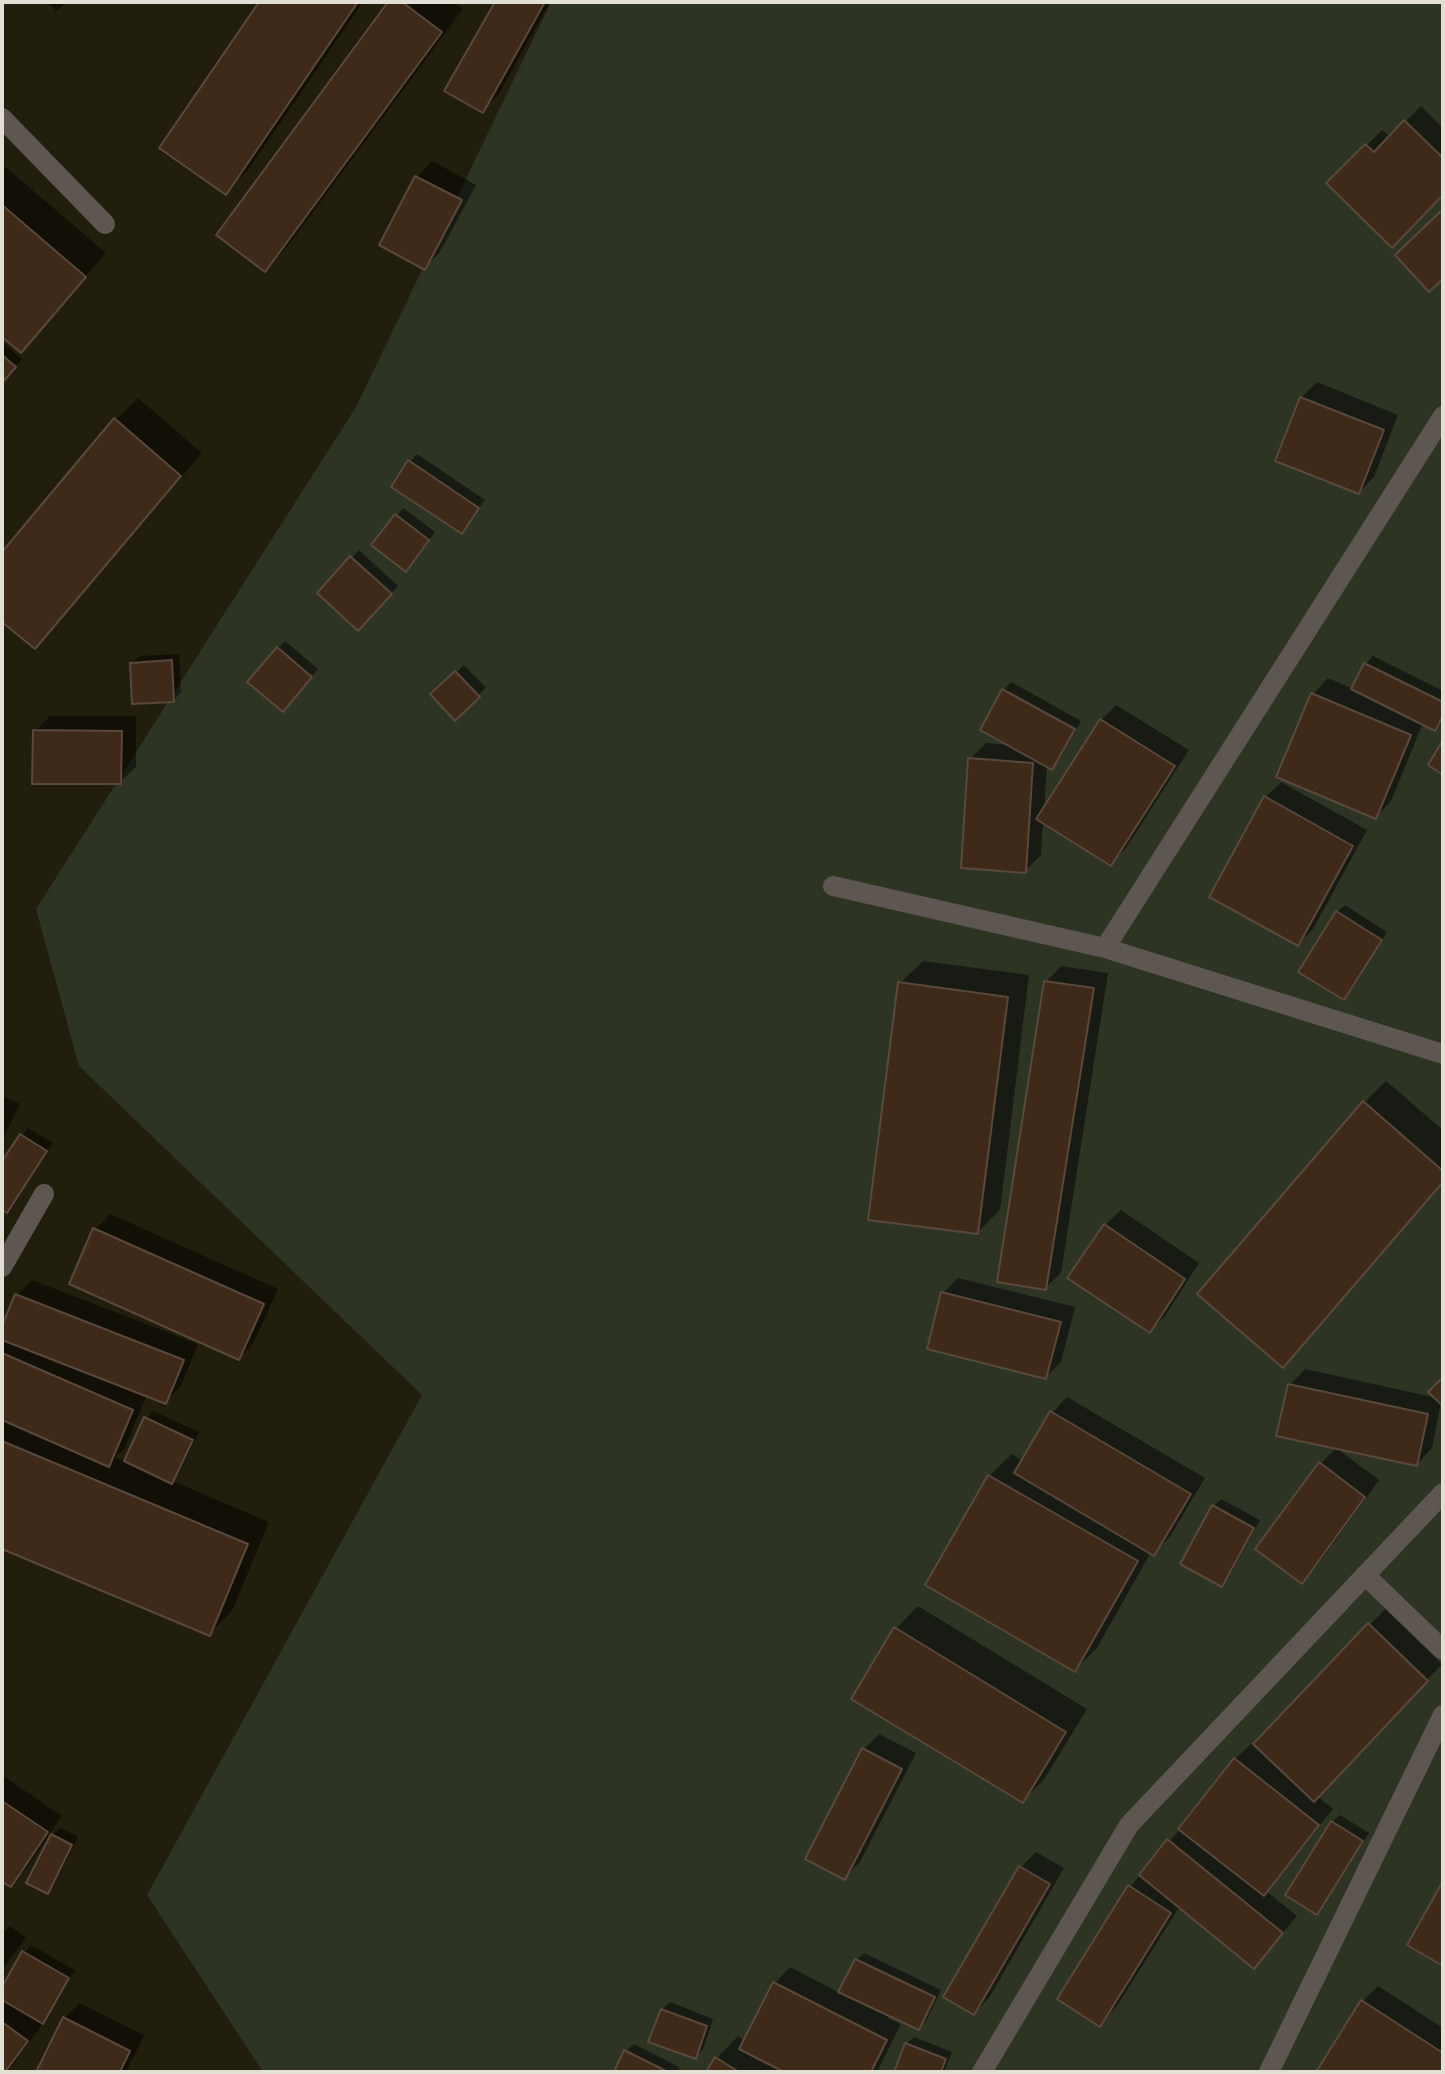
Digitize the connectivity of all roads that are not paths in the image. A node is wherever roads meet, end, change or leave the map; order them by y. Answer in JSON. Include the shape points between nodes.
{"nodes":[{"id":1,"x":2,"y":118,"type":"edge"},
{"id":2,"x":105,"y":224,"type":"dead end"},
{"id":3,"x":1443,"y":416,"type":"edge"},
{"id":4,"x":833,"y":886,"type":"dead end"},
{"id":5,"x":1105,"y":948,"type":"junction"},
{"id":6,"x":1443,"y":1054,"type":"edge"},
{"id":7,"x":44,"y":1194,"type":"dead end"},
{"id":8,"x":2,"y":1267,"type":"edge"},
{"id":9,"x":1443,"y":1493,"type":"edge"},
{"id":10,"x":1365,"y":1575,"type":"junction"},
{"id":11,"x":1443,"y":1650,"type":"edge"},
{"id":12,"x":1443,"y":1715,"type":"edge"},
{"id":13,"x":982,"y":2072,"type":"edge"},
{"id":14,"x":1269,"y":2072,"type":"edge"}],
"edges":[{"from":1,"to":2,"type":"street"},
{"from":3,"to":5,"type":"street"},
{"from":4,"to":5,"type":"street"},
{"from":5,"to":6,"type":"street"},
{"from":7,"to":8,"type":"street"},
{"from":9,"to":10,"type":"street"},
{"from":10,"to":11,"type":"street"},
{"from":10,"to":13,"type":"street","via":[[1129,1825]]},
{"from":12,"to":14,"type":"street"}]}
